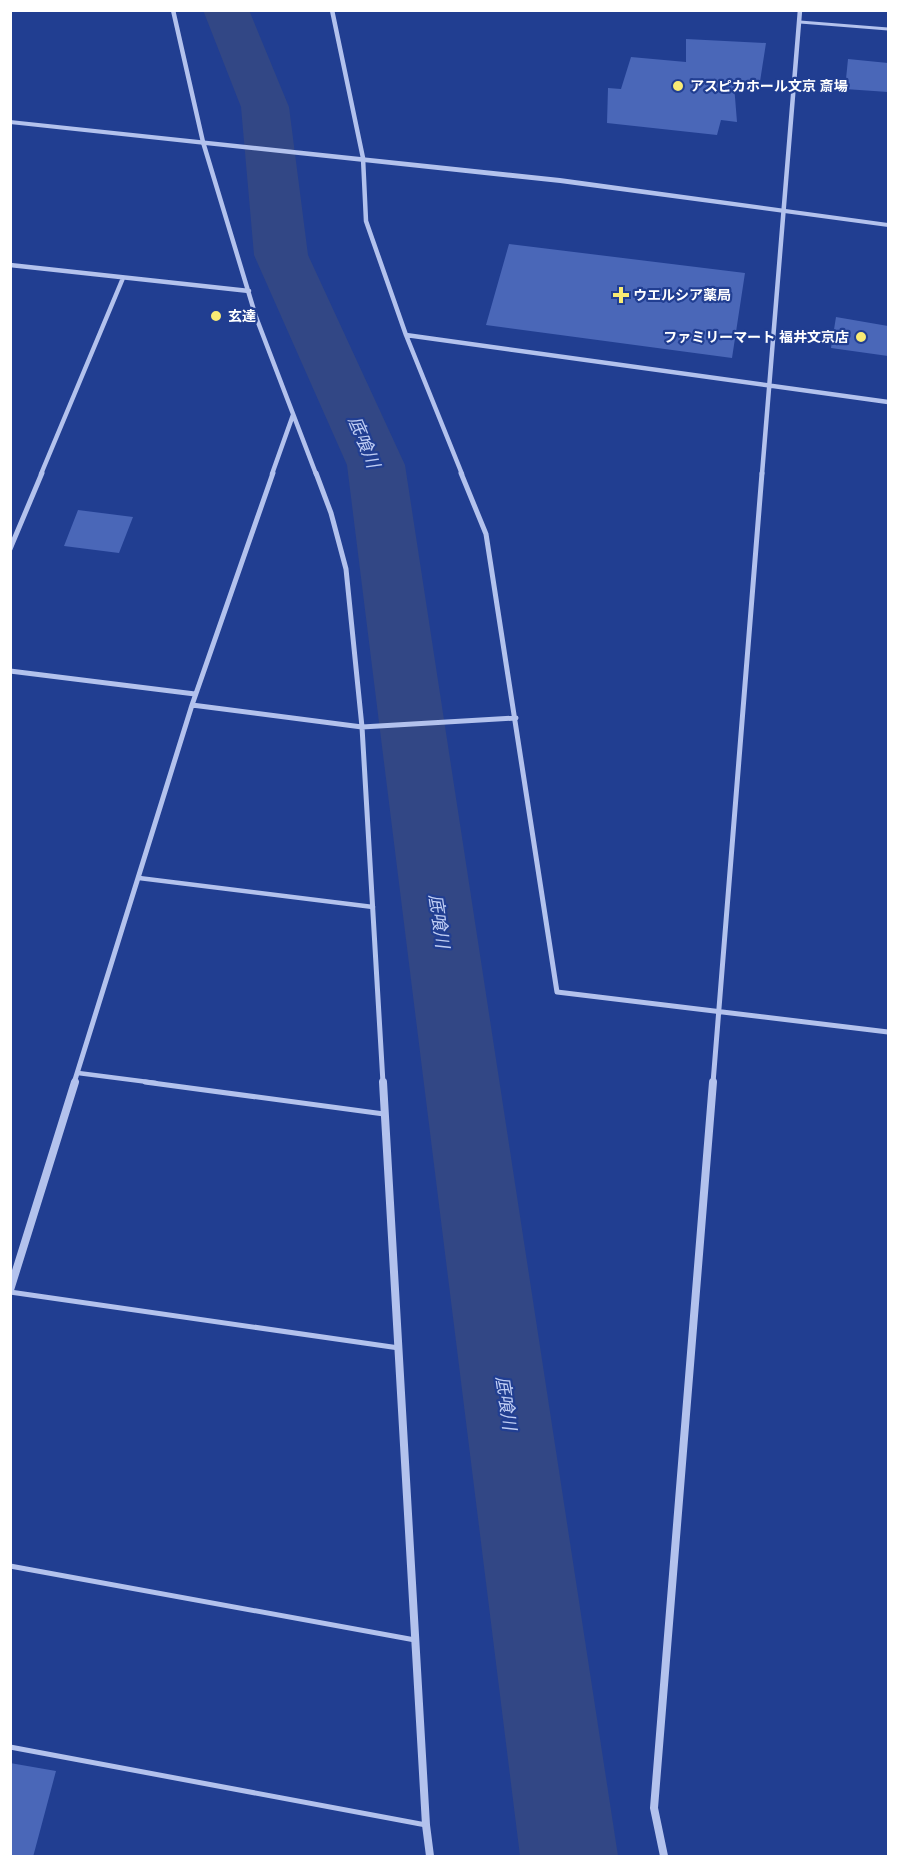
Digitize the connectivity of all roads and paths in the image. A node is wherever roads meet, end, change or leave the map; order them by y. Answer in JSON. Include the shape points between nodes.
{"nodes":[{"id":1,"x":173,"y":10,"type":"edge"},
{"id":2,"x":332,"y":10,"type":"edge"},
{"id":3,"x":800,"y":10,"type":"edge"},
{"id":4,"x":800,"y":22,"type":"junction"},
{"id":5,"x":888,"y":29,"type":"edge"},
{"id":6,"x":10,"y":122,"type":"edge"},
{"id":7,"x":202,"y":142,"type":"junction"},
{"id":8,"x":363,"y":158,"type":"junction"},
{"id":9,"x":785,"y":209,"type":"junction"},
{"id":10,"x":888,"y":225,"type":"edge"},
{"id":11,"x":10,"y":265,"type":"edge"},
{"id":12,"x":123,"y":278,"type":"junction"},
{"id":13,"x":249,"y":291,"type":"junction"},
{"id":14,"x":406,"y":335,"type":"junction"},
{"id":15,"x":771,"y":384,"type":"junction"},
{"id":16,"x":888,"y":402,"type":"edge"},
{"id":17,"x":293,"y":414,"type":"junction"},
{"id":18,"x":10,"y":549,"type":"edge"},
{"id":19,"x":10,"y":671,"type":"edge"},
{"id":20,"x":195,"y":694,"type":"junction"},
{"id":21,"x":192,"y":705,"type":"junction"},
{"id":22,"x":516,"y":718,"type":"junction"},
{"id":23,"x":362,"y":727,"type":"junction"},
{"id":24,"x":139,"y":878,"type":"junction"},
{"id":25,"x":372,"y":907,"type":"junction"},
{"id":26,"x":721,"y":1013,"type":"junction"},
{"id":27,"x":888,"y":1032,"type":"edge"},
{"id":28,"x":78,"y":1073,"type":"junction"},
{"id":29,"x":384,"y":1114,"type":"junction"},
{"id":30,"x":10,"y":1291,"type":"edge"},
{"id":31,"x":399,"y":1348,"type":"junction"},
{"id":32,"x":10,"y":1566,"type":"edge"},
{"id":33,"x":415,"y":1640,"type":"junction"},
{"id":34,"x":10,"y":1747,"type":"edge"},
{"id":35,"x":426,"y":1825,"type":"junction"},
{"id":36,"x":430,"y":1857,"type":"edge"},
{"id":37,"x":664,"y":1857,"type":"edge"}],
"edges":[{"from":1,"to":7,"type":"street"},
{"from":2,"to":8,"type":"street"},
{"from":3,"to":4,"type":"street"},
{"from":4,"to":5,"type":"lane"},
{"from":4,"to":9,"type":"street"},
{"from":6,"to":7,"type":"street"},
{"from":7,"to":8,"type":"street"},
{"from":7,"to":13,"type":"street"},
{"from":8,"to":9,"type":"street"},
{"from":8,"to":14,"type":"street","via":[[366,221]]},
{"from":9,"to":10,"type":"street"},
{"from":9,"to":15,"type":"street"},
{"from":11,"to":12,"type":"street"},
{"from":12,"to":13,"type":"street"},
{"from":12,"to":18,"type":"street"},
{"from":13,"to":17,"type":"street"},
{"from":14,"to":15,"type":"street"},
{"from":14,"to":22,"type":"street","via":[[486,534]]},
{"from":15,"to":16,"type":"street"},
{"from":15,"to":26,"type":"street"},
{"from":17,"to":20,"type":"street"},
{"from":17,"to":23,"type":"street","via":[[331,513],[346,569]]},
{"from":19,"to":20,"type":"street"},
{"from":20,"to":21,"type":"street"},
{"from":21,"to":23,"type":"street"},
{"from":21,"to":24,"type":"street"},
{"from":22,"to":23,"type":"street"},
{"from":22,"to":26,"type":"street","via":[[558,992]]},
{"from":23,"to":25,"type":"street"},
{"from":24,"to":25,"type":"lane"},
{"from":24,"to":28,"type":"street"},
{"from":25,"to":29,"type":"street"},
{"from":26,"to":27,"type":"street"},
{"from":26,"to":37,"type":"street","via":[[654,1808]]},
{"from":28,"to":29,"type":"lane"},
{"from":28,"to":30,"type":"street"},
{"from":29,"to":31,"type":"street"},
{"from":30,"to":31,"type":"lane"},
{"from":31,"to":33,"type":"street"},
{"from":32,"to":33,"type":"lane"},
{"from":33,"to":35,"type":"street"},
{"from":34,"to":35,"type":"lane"},
{"from":35,"to":36,"type":"street"}]}
